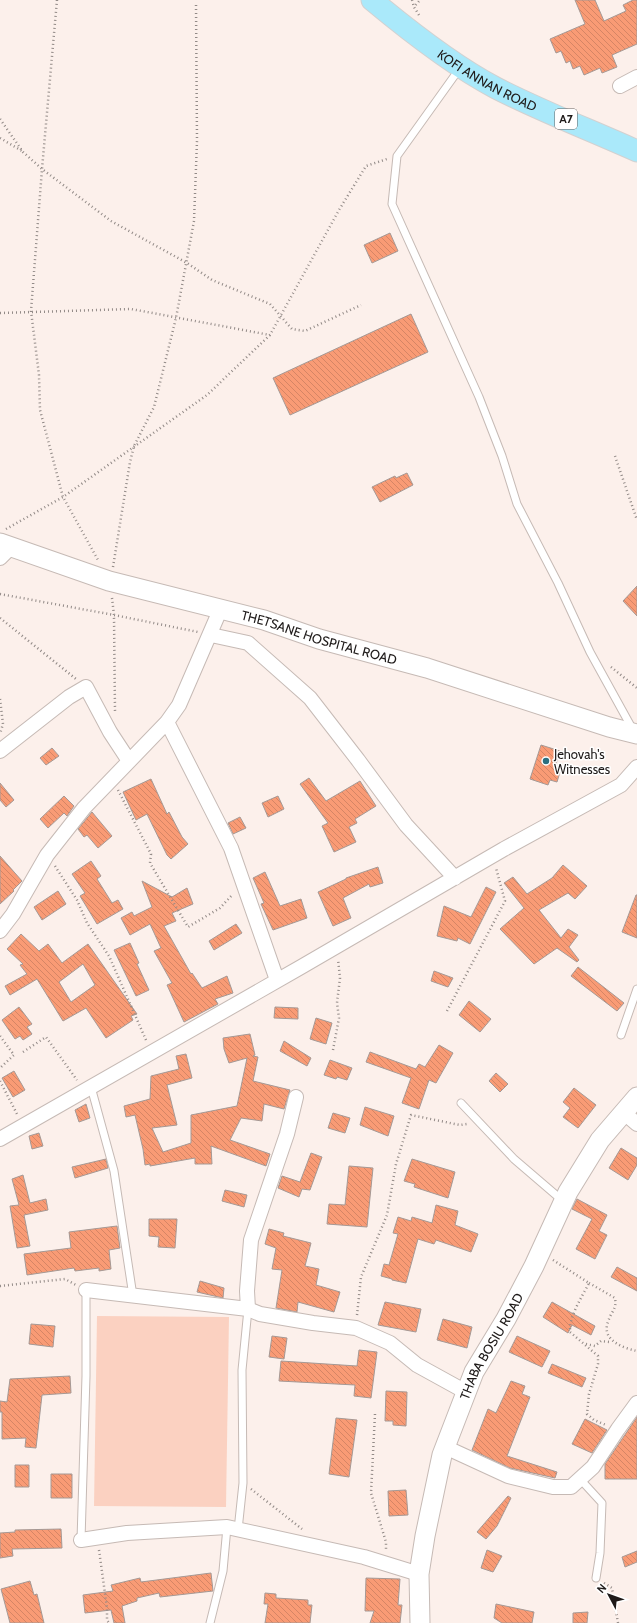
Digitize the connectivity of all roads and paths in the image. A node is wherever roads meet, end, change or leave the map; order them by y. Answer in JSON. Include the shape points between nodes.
{"nodes":[{"id":1,"x":57,"y":0,"type":"edge"},
{"id":2,"x":372,"y":0,"type":"edge"},
{"id":3,"x":412,"y":0,"type":"edge"},
{"id":4,"x":420,"y":0,"type":"edge"},
{"id":5,"x":196,"y":2,"type":"dead end"},
{"id":6,"x":414,"y":7,"type":"junction"},
{"id":7,"x":421,"y":19,"type":"dead end"},
{"id":8,"x":461,"y":67,"type":"junction"},
{"id":9,"x":637,"y":77,"type":"edge"},
{"id":10,"x":620,"y":86,"type":"dead end"},
{"id":11,"x":0,"y":119,"type":"edge"},
{"id":12,"x":0,"y":138,"type":"edge"},
{"id":13,"x":637,"y":151,"type":"edge"},
{"id":14,"x":23,"y":152,"type":"junction"},
{"id":15,"x":397,"y":156,"type":"junction"},
{"id":16,"x":42,"y":169,"type":"junction"},
{"id":17,"x":187,"y":263,"type":"junction"},
{"id":18,"x":361,"y":305,"type":"dead end"},
{"id":19,"x":31,"y":311,"type":"junction"},
{"id":20,"x":0,"y":313,"type":"edge"},
{"id":21,"x":281,"y":317,"type":"junction"},
{"id":22,"x":176,"y":318,"type":"junction"},
{"id":23,"x":270,"y":335,"type":"junction"},
{"id":24,"x":134,"y":446,"type":"junction"},
{"id":25,"x":614,"y":456,"type":"dead end"},
{"id":26,"x":63,"y":497,"type":"junction"},
{"id":27,"x":637,"y":520,"type":"edge"},
{"id":28,"x":3,"y":545,"type":"edge"},
{"id":29,"x":109,"y":581,"type":"junction"},
{"id":30,"x":0,"y":594,"type":"edge"},
{"id":31,"x":221,"y":608,"type":"junction"},
{"id":32,"x":114,"y":614,"type":"junction"},
{"id":33,"x":0,"y":618,"type":"edge"},
{"id":34,"x":211,"y":635,"type":"junction"},
{"id":35,"x":590,"y":652,"type":"junction"},
{"id":36,"x":86,"y":686,"type":"junction"},
{"id":37,"x":637,"y":688,"type":"edge"},
{"id":38,"x":0,"y":699,"type":"edge"},
{"id":39,"x":167,"y":722,"type":"junction"},
{"id":40,"x":636,"y":734,"type":"edge"},
{"id":41,"x":0,"y":735,"type":"edge"},
{"id":42,"x":115,"y":740,"type":"junction"},
{"id":43,"x":0,"y":751,"type":"edge"},
{"id":44,"x":129,"y":761,"type":"junction"},
{"id":45,"x":637,"y":767,"type":"edge"},
{"id":46,"x":112,"y":779,"type":"junction"},
{"id":47,"x":47,"y":855,"type":"junction"},
{"id":48,"x":493,"y":855,"type":"junction"},
{"id":49,"x":455,"y":878,"type":"junction"},
{"id":50,"x":244,"y":882,"type":"junction"},
{"id":51,"x":0,"y":931,"type":"edge"},
{"id":52,"x":336,"y":947,"type":"junction"},
{"id":53,"x":277,"y":980,"type":"junction"},
{"id":54,"x":637,"y":989,"type":"edge"},
{"id":55,"x":447,"y":1011,"type":"dead end"},
{"id":56,"x":620,"y":1035,"type":"dead end"},
{"id":57,"x":0,"y":1036,"type":"edge"},
{"id":58,"x":333,"y":1050,"type":"dead end"},
{"id":59,"x":23,"y":1052,"type":"dead end"},
{"id":60,"x":151,"y":1052,"type":"junction"},
{"id":61,"x":0,"y":1068,"type":"edge"},
{"id":62,"x":0,"y":1081,"type":"edge"},
{"id":63,"x":87,"y":1089,"type":"junction"},
{"id":64,"x":296,"y":1097,"type":"dead end"},
{"id":65,"x":637,"y":1097,"type":"edge"},
{"id":66,"x":461,"y":1103,"type":"dead end"},
{"id":67,"x":630,"y":1118,"type":"edge"},
{"id":68,"x":480,"y":1122,"type":"junction"},
{"id":69,"x":23,"y":1125,"type":"junction"},
{"id":70,"x":0,"y":1139,"type":"edge"},
{"id":71,"x":564,"y":1202,"type":"junction"},
{"id":72,"x":540,"y":1252,"type":"junction"},
{"id":73,"x":589,"y":1283,"type":"junction"},
{"id":74,"x":0,"y":1286,"type":"edge"},
{"id":75,"x":86,"y":1290,"type":"junction"},
{"id":76,"x":133,"y":1296,"type":"junction"},
{"id":77,"x":248,"y":1309,"type":"junction"},
{"id":78,"x":356,"y":1328,"type":"junction"},
{"id":79,"x":611,"y":1340,"type":"junction"},
{"id":80,"x":586,"y":1344,"type":"junction"},
{"id":81,"x":637,"y":1351,"type":"edge"},
{"id":82,"x":466,"y":1392,"type":"junction"},
{"id":83,"x":637,"y":1404,"type":"edge"},
{"id":84,"x":375,"y":1414,"type":"dead end"},
{"id":85,"x":618,"y":1429,"type":"junction"},
{"id":86,"x":445,"y":1447,"type":"junction"},
{"id":87,"x":580,"y":1479,"type":"junction"},
{"id":88,"x":243,"y":1483,"type":"junction"},
{"id":89,"x":233,"y":1528,"type":"junction"},
{"id":90,"x":98,"y":1539,"type":"junction"},
{"id":91,"x":81,"y":1540,"type":"joint"},
{"id":92,"x":322,"y":1547,"type":"junction"},
{"id":93,"x":387,"y":1563,"type":"junction"},
{"id":94,"x":419,"y":1574,"type":"junction"},
{"id":95,"x":596,"y":1578,"type":"joint"},
{"id":96,"x":618,"y":1622,"type":"edge"},
{"id":97,"x":109,"y":1623,"type":"edge"},
{"id":98,"x":210,"y":1623,"type":"edge"},
{"id":99,"x":420,"y":1623,"type":"edge"}],
"edges":[{"from":1,"to":16,"type":"path"},
{"from":2,"to":8,"type":"main road","name":"KOFI ANNAN ROAD","number":"A7"},
{"from":3,"to":6,"type":"path"},
{"from":4,"to":6,"type":"path"},
{"from":5,"to":17,"type":"path","via":[[197,141],[194,221]]},
{"from":6,"to":7,"type":"path"},
{"from":8,"to":13,"type":"main road","name":"KOFI ANNAN ROAD","number":"A7","via":[[495,88]]},
{"from":8,"to":15,"type":"lane"},
{"from":9,"to":10,"type":"street"},
{"from":11,"to":14,"type":"path"},
{"from":12,"to":14,"type":"path"},
{"from":14,"to":16,"type":"path"},
{"from":15,"to":21,"type":"path","via":[[366,166]]},
{"from":15,"to":35,"type":"lane","via":[[392,204],[479,397],[517,504]]},
{"from":16,"to":17,"type":"path","via":[[111,221]]},
{"from":16,"to":19,"type":"path"},
{"from":17,"to":21,"type":"path","via":[[212,280],[270,304]]},
{"from":17,"to":22,"type":"path"},
{"from":18,"to":21,"type":"path","via":[[305,330],[292,329]]},
{"from":19,"to":20,"type":"path"},
{"from":19,"to":22,"type":"path","via":[[131,309]]},
{"from":19,"to":26,"type":"path","via":[[39,375],[40,410]]},
{"from":21,"to":23,"type":"path"},
{"from":22,"to":23,"type":"path"},
{"from":22,"to":24,"type":"path","via":[[154,407]]},
{"from":23,"to":24,"type":"path","via":[[207,395]]},
{"from":24,"to":26,"type":"path"},
{"from":24,"to":29,"type":"path"},
{"from":25,"to":27,"type":"path"},
{"from":26,"to":28,"type":"path"},
{"from":26,"to":29,"type":"path"},
{"from":28,"to":29,"type":"main road","name":"THETSANE HOSPITAL ROAD"},
{"from":29,"to":31,"type":"main road","name":"THETSANE HOSPITAL ROAD"},
{"from":29,"to":32,"type":"path"},
{"from":30,"to":32,"type":"path"},
{"from":31,"to":34,"type":"street"},
{"from":31,"to":40,"type":"main road","name":"THETSANE HOSPITAL ROAD","via":[[319,639],[427,668]]},
{"from":32,"to":34,"type":"path"},
{"from":32,"to":42,"type":"path"},
{"from":33,"to":36,"type":"path"},
{"from":34,"to":39,"type":"street","via":[[179,705]]},
{"from":34,"to":49,"type":"street","via":[[248,642],[310,698],[406,824]]},
{"from":35,"to":37,"type":"path"},
{"from":35,"to":40,"type":"lane"},
{"from":36,"to":42,"type":"street"},
{"from":36,"to":43,"type":"street"},
{"from":38,"to":41,"type":"path","via":[[4,724]]},
{"from":39,"to":44,"type":"street"},
{"from":39,"to":50,"type":"street","via":[[231,848]]},
{"from":42,"to":44,"type":"street"},
{"from":44,"to":46,"type":"street"},
{"from":45,"to":48,"type":"street","via":[[621,785]]},
{"from":46,"to":47,"type":"street","via":[[84,808]]},
{"from":46,"to":50,"type":"path","via":[[151,854],[150,863],[188,926],[220,908]]},
{"from":47,"to":51,"type":"street"},
{"from":47,"to":60,"type":"path","via":[[77,900],[87,923],[109,956]]},
{"from":48,"to":49,"type":"street"},
{"from":48,"to":55,"type":"path","via":[[505,901]]},
{"from":49,"to":52,"type":"street"},
{"from":50,"to":53,"type":"street"},
{"from":52,"to":53,"type":"street"},
{"from":52,"to":58,"type":"path","via":[[340,978]]},
{"from":53,"to":60,"type":"street"},
{"from":54,"to":56,"type":"lane"},
{"from":57,"to":61,"type":"path","via":[[14,1055]]},
{"from":59,"to":63,"type":"path","via":[[46,1037]]},
{"from":60,"to":63,"type":"street"},
{"from":62,"to":69,"type":"path"},
{"from":63,"to":69,"type":"street"},
{"from":63,"to":76,"type":"lane","via":[[114,1171]]},
{"from":64,"to":77,"type":"street","via":[[287,1134],[251,1240]]},
{"from":65,"to":67,"type":"main road","name":"THABA BOSIU ROAD"},
{"from":66,"to":68,"type":"lane"},
{"from":67,"to":71,"type":"main road","name":"THABA BOSIU ROAD","via":[[600,1140]]},
{"from":68,"to":71,"type":"lane","via":[[514,1159]]},
{"from":68,"to":78,"type":"path","via":[[460,1125],[411,1115],[396,1164],[387,1215],[361,1277]]},
{"from":69,"to":70,"type":"street"},
{"from":71,"to":72,"type":"main road","name":"THABA BOSIU ROAD"},
{"from":72,"to":73,"type":"path"},
{"from":72,"to":82,"type":"main road","name":"THABA BOSIU ROAD","via":[[506,1319],[474,1372]]},
{"from":73,"to":79,"type":"path","via":[[615,1298],[616,1307],[607,1323],[606,1333]]},
{"from":73,"to":80,"type":"path","via":[[576,1307],[570,1327],[570,1332]]},
{"from":74,"to":75,"type":"path","via":[[65,1279]]},
{"from":75,"to":76,"type":"street"},
{"from":75,"to":91,"type":"lane"},
{"from":76,"to":77,"type":"street"},
{"from":77,"to":78,"type":"street","via":[[260,1314]]},
{"from":77,"to":88,"type":"lane","via":[[242,1370]]},
{"from":78,"to":82,"type":"street","via":[[390,1343],[417,1365]]},
{"from":79,"to":80,"type":"path","via":[[601,1341],[595,1346]]},
{"from":79,"to":81,"type":"path"},
{"from":80,"to":85,"type":"path","via":[[598,1356],[587,1414],[608,1427]]},
{"from":82,"to":86,"type":"main road","name":"THABA BOSIU ROAD"},
{"from":83,"to":85,"type":"street"},
{"from":84,"to":93,"type":"path","via":[[371,1493],[386,1542]]},
{"from":85,"to":87,"type":"street","via":[[593,1467]]},
{"from":86,"to":87,"type":"street","via":[[508,1476],[553,1486],[571,1487]]},
{"from":86,"to":94,"type":"main road","name":"THABA BOSIU ROAD"},
{"from":87,"to":95,"type":"lane","via":[[602,1503]]},
{"from":88,"to":89,"type":"lane"},
{"from":88,"to":92,"type":"path"},
{"from":89,"to":90,"type":"street","via":[[127,1533]]},
{"from":89,"to":92,"type":"street"},
{"from":89,"to":98,"type":"lane"},
{"from":90,"to":91,"type":"street"},
{"from":90,"to":97,"type":"path"},
{"from":92,"to":93,"type":"street"},
{"from":93,"to":94,"type":"street"},
{"from":94,"to":99,"type":"main road","name":"THABA BOSIU ROAD"},
{"from":95,"to":96,"type":"path","via":[[612,1588]]}]}
